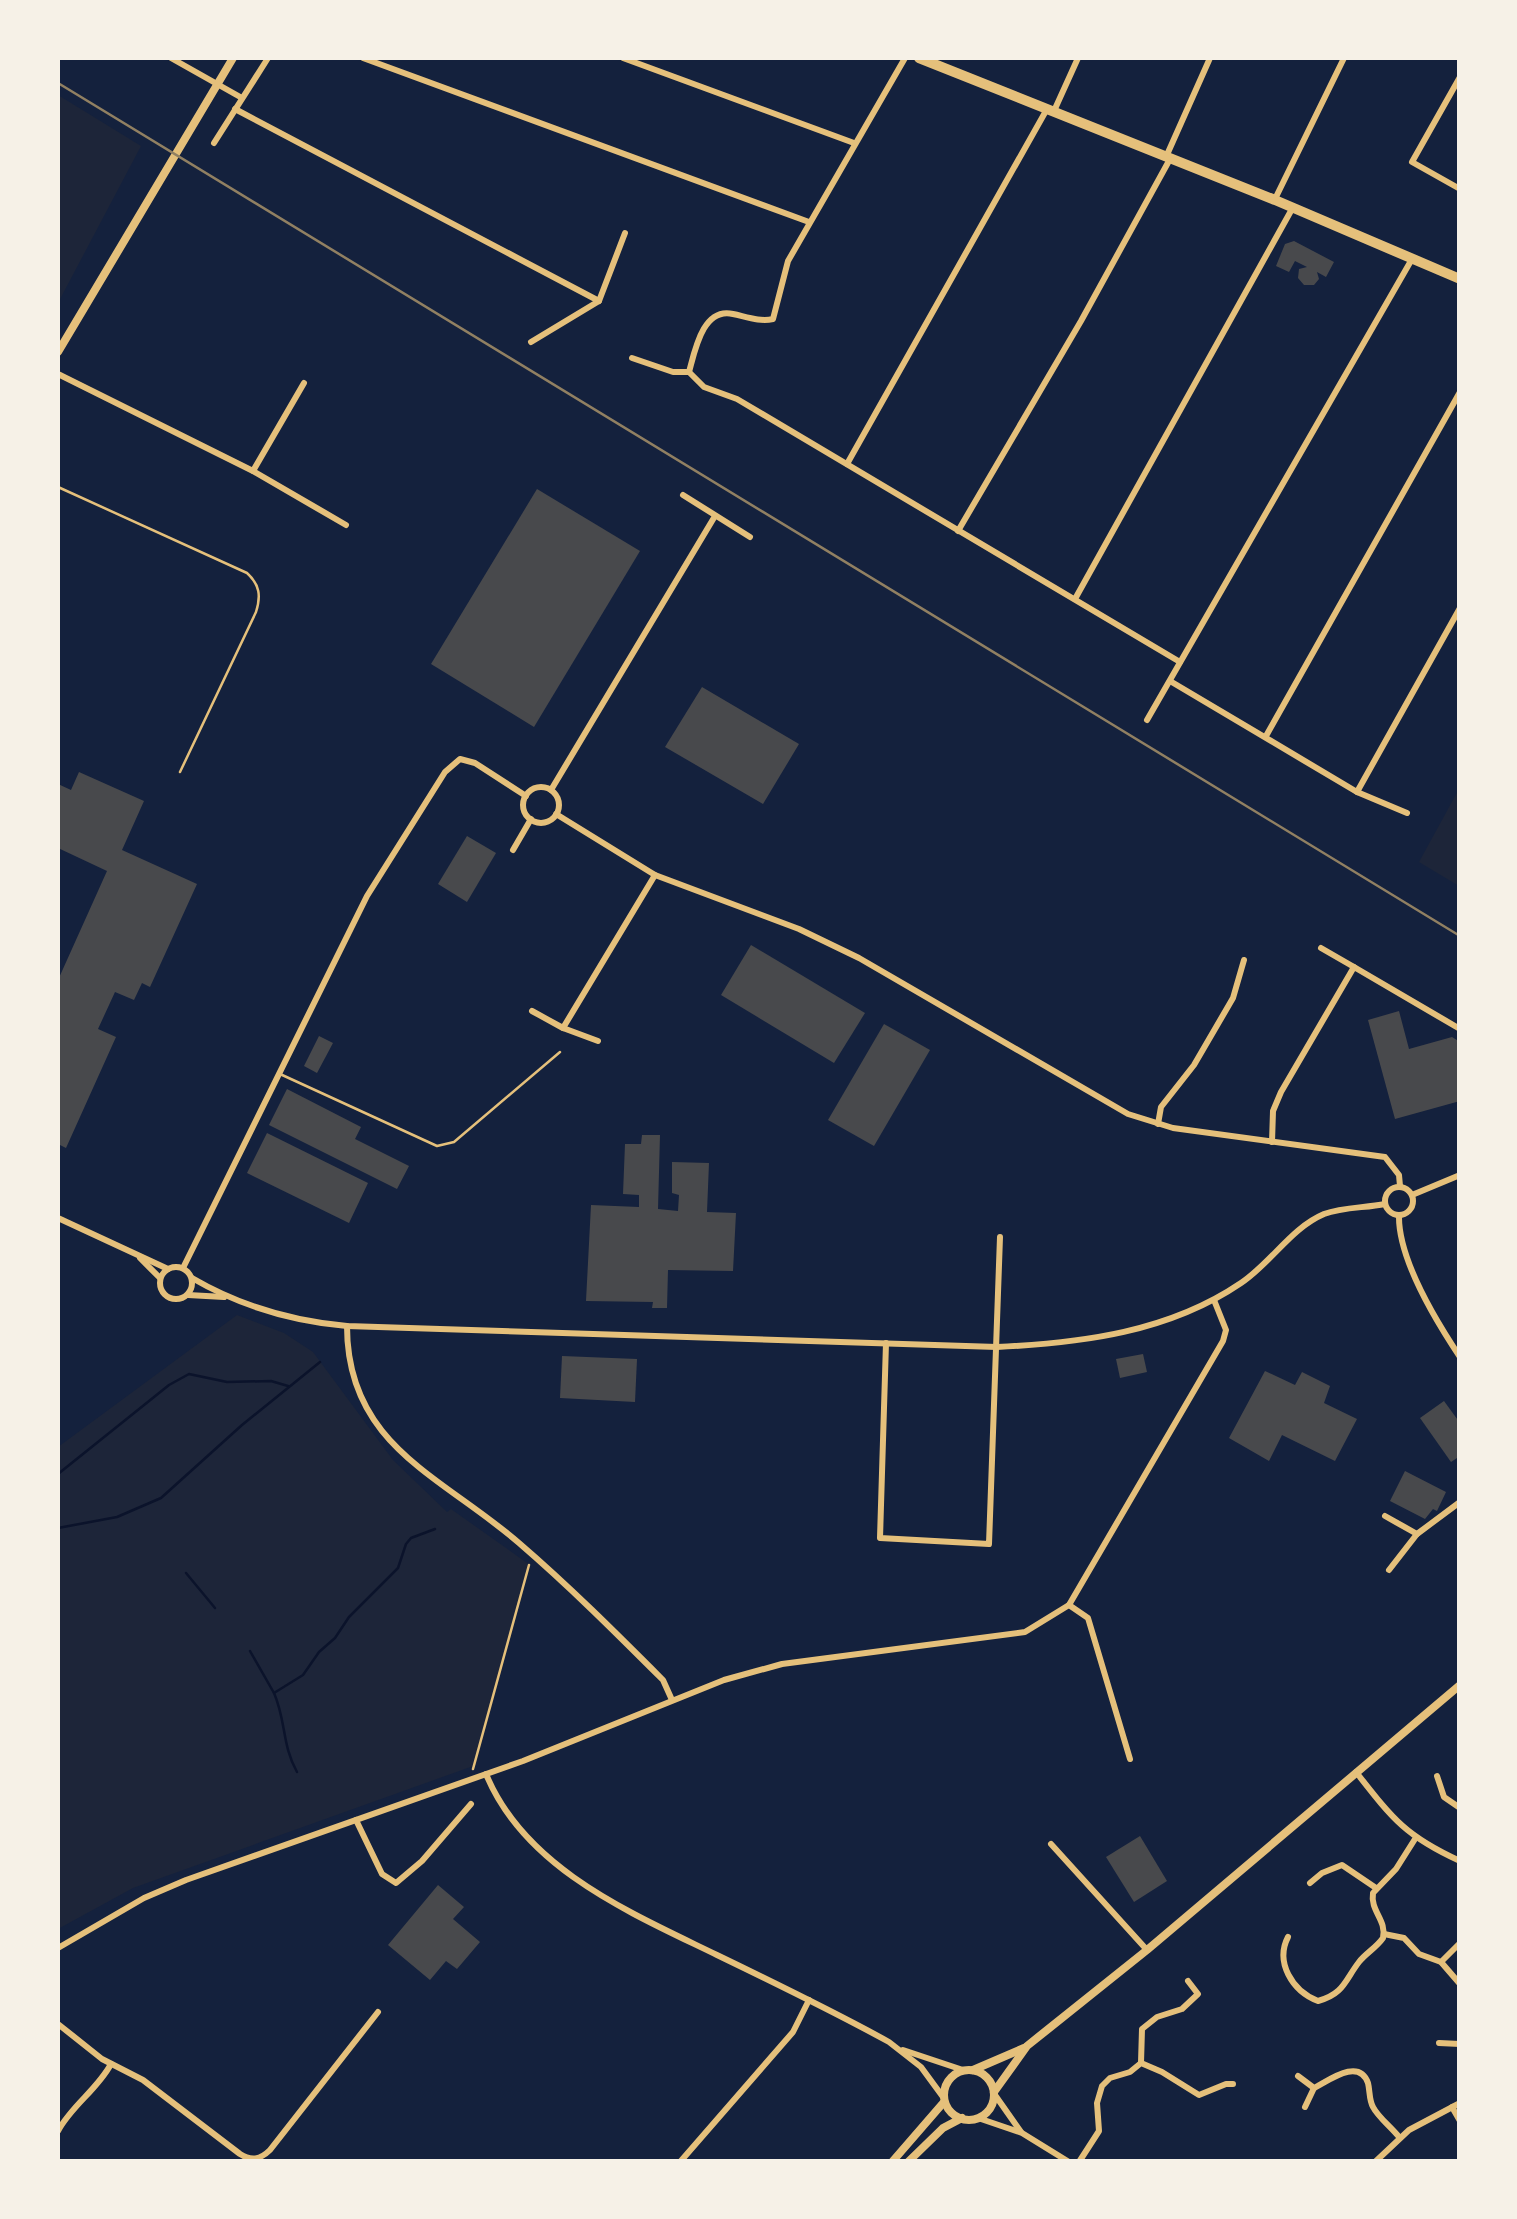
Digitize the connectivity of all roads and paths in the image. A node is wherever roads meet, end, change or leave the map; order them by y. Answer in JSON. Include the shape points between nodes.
{"nodes":[{"id":1,"x":171,"y":58,"type":"edge"},
{"id":2,"x":232,"y":58,"type":"edge"},
{"id":3,"x":268,"y":58,"type":"edge"},
{"id":4,"x":363,"y":58,"type":"edge"},
{"id":5,"x":623,"y":58,"type":"edge"},
{"id":6,"x":905,"y":58,"type":"edge"},
{"id":7,"x":919,"y":58,"type":"edge"},
{"id":8,"x":1078,"y":58,"type":"edge"},
{"id":9,"x":1210,"y":58,"type":"edge"},
{"id":10,"x":1344,"y":58,"type":"edge"},
{"id":11,"x":948,"y":62,"type":"edge"},
{"id":12,"x":1460,"y":76,"type":"edge"},
{"id":13,"x":242,"y":98,"type":"junction"},
{"id":14,"x":235,"y":109,"type":"junction"},
{"id":15,"x":1051,"y":110,"type":"junction"},
{"id":16,"x":854,"y":143,"type":"junction"},
{"id":17,"x":214,"y":144,"type":"dead end"},
{"id":18,"x":1168,"y":158,"type":"junction"},
{"id":19,"x":1460,"y":189,"type":"edge"},
{"id":20,"x":1275,"y":200,"type":"junction"},
{"id":21,"x":1293,"y":208,"type":"junction"},
{"id":22,"x":809,"y":222,"type":"junction"},
{"id":23,"x":625,"y":233,"type":"dead end"},
{"id":24,"x":1412,"y":259,"type":"junction"},
{"id":25,"x":1459,"y":276,"type":"edge"},
{"id":26,"x":600,"y":301,"type":"junction"},
{"id":27,"x":531,"y":342,"type":"dead end"},
{"id":28,"x":58,"y":352,"type":"edge"},
{"id":29,"x":632,"y":358,"type":"dead end"},
{"id":30,"x":689,"y":372,"type":"junction"},
{"id":31,"x":58,"y":374,"type":"edge"},
{"id":32,"x":304,"y":384,"type":"dead end"},
{"id":33,"x":1460,"y":392,"type":"edge"},
{"id":34,"x":847,"y":464,"type":"junction"},
{"id":35,"x":253,"y":472,"type":"junction"},
{"id":36,"x":58,"y":488,"type":"edge"},
{"id":37,"x":683,"y":495,"type":"dead end"},
{"id":38,"x":714,"y":516,"type":"junction"},
{"id":39,"x":346,"y":525,"type":"dead end"},
{"id":40,"x":958,"y":532,"type":"junction"},
{"id":41,"x":750,"y":537,"type":"dead end"},
{"id":42,"x":1075,"y":599,"type":"junction"},
{"id":43,"x":1460,"y":608,"type":"edge"},
{"id":44,"x":1180,"y":662,"type":"junction"},
{"id":45,"x":1170,"y":681,"type":"junction"},
{"id":46,"x":1148,"y":720,"type":"dead end"},
{"id":47,"x":1266,"y":736,"type":"junction"},
{"id":48,"x":180,"y":772,"type":"dead end"},
{"id":49,"x":551,"y":790,"type":"junction"},
{"id":50,"x":1357,"y":792,"type":"junction"},
{"id":51,"x":526,"y":796,"type":"junction"},
{"id":52,"x":1407,"y":813,"type":"dead end"},
{"id":53,"x":556,"y":814,"type":"junction"},
{"id":54,"x":531,"y":819,"type":"junction"},
{"id":55,"x":513,"y":850,"type":"dead end"},
{"id":56,"x":656,"y":875,"type":"junction"},
{"id":57,"x":1321,"y":948,"type":"dead end"},
{"id":58,"x":1244,"y":960,"type":"dead end"},
{"id":59,"x":1354,"y":968,"type":"junction"},
{"id":60,"x":532,"y":1012,"type":"dead end"},
{"id":61,"x":563,"y":1028,"type":"junction"},
{"id":62,"x":1460,"y":1030,"type":"edge"},
{"id":63,"x":598,"y":1040,"type":"dead end"},
{"id":64,"x":560,"y":1052,"type":"dead end"},
{"id":65,"x":279,"y":1073,"type":"junction"},
{"id":66,"x":1158,"y":1125,"type":"junction"},
{"id":67,"x":1272,"y":1142,"type":"junction"},
{"id":68,"x":1460,"y":1175,"type":"edge"},
{"id":69,"x":1400,"y":1186,"type":"junction"},
{"id":70,"x":1412,"y":1195,"type":"junction"},
{"id":71,"x":1385,"y":1204,"type":"junction"},
{"id":72,"x":1399,"y":1215,"type":"junction"},
{"id":73,"x":58,"y":1218,"type":"edge"},
{"id":74,"x":1000,"y":1237,"type":"dead end"},
{"id":75,"x":138,"y":1256,"type":"junction"},
{"id":76,"x":183,"y":1268,"type":"junction"},
{"id":77,"x":168,"y":1269,"type":"junction"},
{"id":78,"x":160,"y":1278,"type":"junction"},
{"id":79,"x":192,"y":1278,"type":"junction"},
{"id":80,"x":188,"y":1295,"type":"junction"},
{"id":81,"x":225,"y":1297,"type":"junction"},
{"id":82,"x":1214,"y":1300,"type":"junction"},
{"id":83,"x":348,"y":1326,"type":"junction"},
{"id":84,"x":886,"y":1343,"type":"junction"},
{"id":85,"x":997,"y":1347,"type":"junction"},
{"id":86,"x":1460,"y":1357,"type":"edge"},
{"id":87,"x":1460,"y":1502,"type":"edge"},
{"id":88,"x":1384,"y":1516,"type":"dead end"},
{"id":89,"x":1418,"y":1534,"type":"junction"},
{"id":90,"x":532,"y":1554,"type":"junction"},
{"id":91,"x":1389,"y":1570,"type":"dead end"},
{"id":92,"x":1069,"y":1605,"type":"junction"},
{"id":93,"x":1460,"y":1685,"type":"edge"},
{"id":94,"x":672,"y":1700,"type":"junction"},
{"id":95,"x":1130,"y":1759,"type":"dead end"},
{"id":96,"x":1356,"y":1771,"type":"junction"},
{"id":97,"x":486,"y":1774,"type":"junction"},
{"id":98,"x":1437,"y":1776,"type":"dead end"},
{"id":99,"x":470,"y":1780,"type":"junction"},
{"id":100,"x":471,"y":1804,"type":"dead end"},
{"id":101,"x":1460,"y":1808,"type":"edge"},
{"id":102,"x":356,"y":1820,"type":"junction"},
{"id":103,"x":1415,"y":1839,"type":"junction"},
{"id":104,"x":1051,"y":1844,"type":"dead end"},
{"id":105,"x":1460,"y":1861,"type":"edge"},
{"id":106,"x":1310,"y":1882,"type":"dead end"},
{"id":107,"x":1376,"y":1888,"type":"junction"},
{"id":108,"x":1384,"y":1934,"type":"junction"},
{"id":109,"x":1288,"y":1937,"type":"dead end"},
{"id":110,"x":1460,"y":1943,"type":"edge"},
{"id":111,"x":58,"y":1948,"type":"edge"},
{"id":112,"x":1147,"y":1950,"type":"junction"},
{"id":113,"x":1441,"y":1962,"type":"junction"},
{"id":114,"x":1188,"y":1981,"type":"dead end"},
{"id":115,"x":1460,"y":1984,"type":"edge"},
{"id":116,"x":1208,"y":1986,"type":"dead end"},
{"id":117,"x":1198,"y":1994,"type":"junction"},
{"id":118,"x":808,"y":2000,"type":"junction"},
{"id":119,"x":378,"y":2012,"type":"dead end"},
{"id":120,"x":58,"y":2024,"type":"edge"},
{"id":121,"x":1440,"y":2043,"type":"dead end"},
{"id":122,"x":1460,"y":2044,"type":"edge"},
{"id":123,"x":1027,"y":2046,"type":"junction"},
{"id":124,"x":902,"y":2050,"type":"junction"},
{"id":125,"x":1140,"y":2063,"type":"junction"},
{"id":126,"x":111,"y":2064,"type":"junction"},
{"id":127,"x":968,"y":2070,"type":"junction"},
{"id":128,"x":1298,"y":2076,"type":"dead end"},
{"id":129,"x":1234,"y":2084,"type":"dead end"},
{"id":130,"x":1314,"y":2088,"type":"junction"},
{"id":131,"x":994,"y":2094,"type":"junction"},
{"id":132,"x":944,"y":2100,"type":"junction"},
{"id":133,"x":1456,"y":2104,"type":"edge"},
{"id":134,"x":1305,"y":2107,"type":"dead end"},
{"id":135,"x":962,"y":2118,"type":"junction"},
{"id":136,"x":978,"y":2118,"type":"junction"},
{"id":137,"x":1460,"y":2121,"type":"edge"},
{"id":138,"x":58,"y":2131,"type":"edge"},
{"id":139,"x":1022,"y":2133,"type":"junction"},
{"id":140,"x":1399,"y":2137,"type":"junction"},
{"id":141,"x":680,"y":2162,"type":"edge"},
{"id":142,"x":892,"y":2162,"type":"edge"},
{"id":143,"x":908,"y":2162,"type":"edge"},
{"id":144,"x":1070,"y":2162,"type":"edge"},
{"id":145,"x":1080,"y":2162,"type":"edge"},
{"id":146,"x":1375,"y":2162,"type":"edge"}],
"edges":[{"from":1,"to":13,"type":"street"},
{"from":2,"to":28,"type":"street"},
{"from":3,"to":13,"type":"street"},
{"from":4,"to":22,"type":"street"},
{"from":5,"to":16,"type":"street"},
{"from":6,"to":16,"type":"street"},
{"from":7,"to":11,"type":"main road"},
{"from":8,"to":15,"type":"street"},
{"from":9,"to":18,"type":"street"},
{"from":10,"to":20,"type":"street"},
{"from":11,"to":15,"type":"main road"},
{"from":12,"to":19,"type":"street","via":[[1412,162]]},
{"from":13,"to":14,"type":"street"},
{"from":14,"to":17,"type":"street"},
{"from":14,"to":26,"type":"street"},
{"from":15,"to":18,"type":"main road"},
{"from":15,"to":34,"type":"street"},
{"from":16,"to":22,"type":"street"},
{"from":18,"to":20,"type":"main road"},
{"from":18,"to":40,"type":"street"},
{"from":20,"to":21,"type":"main road"},
{"from":21,"to":24,"type":"main road"},
{"from":21,"to":42,"type":"street"},
{"from":22,"to":30,"type":"street","via":[[784,270],[773,320],[726,312],[712,317]]},
{"from":23,"to":26,"type":"street"},
{"from":24,"to":25,"type":"main road"},
{"from":24,"to":44,"type":"street"},
{"from":26,"to":27,"type":"street"},
{"from":29,"to":30,"type":"street"},
{"from":30,"to":34,"type":"street"},
{"from":31,"to":35,"type":"street"},
{"from":32,"to":35,"type":"street"},
{"from":33,"to":47,"type":"street"},
{"from":34,"to":40,"type":"street"},
{"from":35,"to":39,"type":"street"},
{"from":36,"to":48,"type":"lane","via":[[256,581],[260,602]]},
{"from":37,"to":38,"type":"street"},
{"from":38,"to":41,"type":"street"},
{"from":38,"to":49,"type":"street"},
{"from":40,"to":42,"type":"street"},
{"from":42,"to":44,"type":"street"},
{"from":43,"to":50,"type":"street"},
{"from":44,"to":45,"type":"street"},
{"from":45,"to":46,"type":"street"},
{"from":45,"to":47,"type":"street"},
{"from":47,"to":50,"type":"street"},
{"from":49,"to":51,"type":"street","via":[[535,788]]},
{"from":49,"to":53,"type":"street"},
{"from":50,"to":52,"type":"street"},
{"from":51,"to":54,"type":"street"},
{"from":51,"to":65,"type":"street","via":[[475,763],[460,759],[445,772],[367,896]]},
{"from":53,"to":54,"type":"street","via":[[546,822]]},
{"from":53,"to":56,"type":"street"},
{"from":54,"to":55,"type":"street"},
{"from":56,"to":61,"type":"street"},
{"from":56,"to":66,"type":"street","via":[[859,958],[1103,1102]]},
{"from":57,"to":59,"type":"street"},
{"from":58,"to":66,"type":"street","via":[[1233,998],[1162,1107]]},
{"from":59,"to":62,"type":"street"},
{"from":59,"to":67,"type":"street","via":[[1281,1092]]},
{"from":60,"to":61,"type":"street"},
{"from":61,"to":63,"type":"street"},
{"from":64,"to":65,"type":"lane","via":[[454,1142],[437,1146]]},
{"from":65,"to":76,"type":"street"},
{"from":66,"to":67,"type":"street"},
{"from":67,"to":69,"type":"street","via":[[1385,1157],[1400,1175]]},
{"from":68,"to":70,"type":"street"},
{"from":69,"to":70,"type":"street"},
{"from":69,"to":71,"type":"street","via":[[1388,1191]]},
{"from":70,"to":72,"type":"street","via":[[1410,1210]]},
{"from":71,"to":72,"type":"street"},
{"from":71,"to":82,"type":"street","via":[[1315,1219]]},
{"from":72,"to":86,"type":"street","via":[[1427,1300]]},
{"from":73,"to":75,"type":"street"},
{"from":74,"to":85,"type":"street"},
{"from":75,"to":77,"type":"street"},
{"from":75,"to":78,"type":"street"},
{"from":76,"to":77,"type":"street"},
{"from":76,"to":79,"type":"street"},
{"from":77,"to":78,"type":"street"},
{"from":78,"to":80,"type":"street","via":[[167,1297]]},
{"from":79,"to":80,"type":"street"},
{"from":79,"to":81,"type":"street"},
{"from":80,"to":81,"type":"street"},
{"from":81,"to":83,"type":"street","via":[[301,1321]]},
{"from":82,"to":85,"type":"street","via":[[1140,1328],[1070,1344]]},
{"from":82,"to":92,"type":"street","via":[[1226,1330],[1223,1340]]},
{"from":83,"to":84,"type":"street"},
{"from":83,"to":90,"type":"street","via":[[352,1376],[380,1428],[419,1468]]},
{"from":84,"to":85,"type":"street"},
{"from":84,"to":85,"type":"street","via":[[880,1538],[989,1544]]},
{"from":87,"to":89,"type":"street"},
{"from":88,"to":89,"type":"street"},
{"from":89,"to":91,"type":"street"},
{"from":90,"to":94,"type":"street","via":[[663,1680]]},
{"from":90,"to":99,"type":"path"},
{"from":92,"to":94,"type":"street","via":[[1025,1632],[782,1664]]},
{"from":92,"to":95,"type":"street","via":[[1088,1618]]},
{"from":93,"to":96,"type":"street"},
{"from":94,"to":97,"type":"street"},
{"from":96,"to":103,"type":"street"},
{"from":96,"to":112,"type":"street"},
{"from":97,"to":99,"type":"street"},
{"from":97,"to":118,"type":"street","via":[[506,1813],[583,1885]]},
{"from":98,"to":101,"type":"street","via":[[1444,1797]]},
{"from":99,"to":102,"type":"street"},
{"from":100,"to":102,"type":"street","via":[[396,1882],[382,1874]]},
{"from":102,"to":111,"type":"street","via":[[165,1889]]},
{"from":103,"to":105,"type":"street"},
{"from":103,"to":107,"type":"street"},
{"from":104,"to":112,"type":"street"},
{"from":106,"to":107,"type":"street","via":[[1342,1865]]},
{"from":107,"to":108,"type":"street","via":[[1372,1904]]},
{"from":108,"to":109,"type":"street","via":[[1350,1980],[1320,2000],[1288,1975],[1281,1954]]},
{"from":108,"to":113,"type":"street","via":[[1401,1935],[1419,1954]]},
{"from":110,"to":113,"type":"street"},
{"from":112,"to":123,"type":"street"},
{"from":113,"to":115,"type":"street"},
{"from":114,"to":117,"type":"street"},
{"from":116,"to":117,"type":"street"},
{"from":117,"to":125,"type":"street","via":[[1146,2024]]},
{"from":118,"to":124,"type":"street"},
{"from":118,"to":141,"type":"street","via":[[793,2032]]},
{"from":119,"to":126,"type":"street","via":[[257,2159],[240,2154],[144,2080]]},
{"from":120,"to":126,"type":"street"},
{"from":121,"to":122,"type":"street"},
{"from":123,"to":127,"type":"street"},
{"from":123,"to":131,"type":"street"},
{"from":124,"to":127,"type":"street"},
{"from":124,"to":132,"type":"street"},
{"from":125,"to":129,"type":"street","via":[[1199,2095]]},
{"from":125,"to":145,"type":"street","via":[[1102,2086],[1100,2131]]},
{"from":126,"to":138,"type":"street"},
{"from":127,"to":131,"type":"street","via":[[987,2078]]},
{"from":127,"to":132,"type":"street","via":[[950,2080]]},
{"from":128,"to":130,"type":"street"},
{"from":130,"to":134,"type":"street"},
{"from":130,"to":140,"type":"street","via":[[1338,2074],[1362,2074],[1372,2106]]},
{"from":131,"to":136,"type":"street"},
{"from":131,"to":139,"type":"street"},
{"from":132,"to":135,"type":"street"},
{"from":132,"to":142,"type":"street"},
{"from":133,"to":137,"type":"street"},
{"from":133,"to":140,"type":"street"},
{"from":135,"to":136,"type":"street"},
{"from":135,"to":143,"type":"street"},
{"from":136,"to":139,"type":"street"},
{"from":139,"to":144,"type":"street"},
{"from":140,"to":146,"type":"street"}]}
